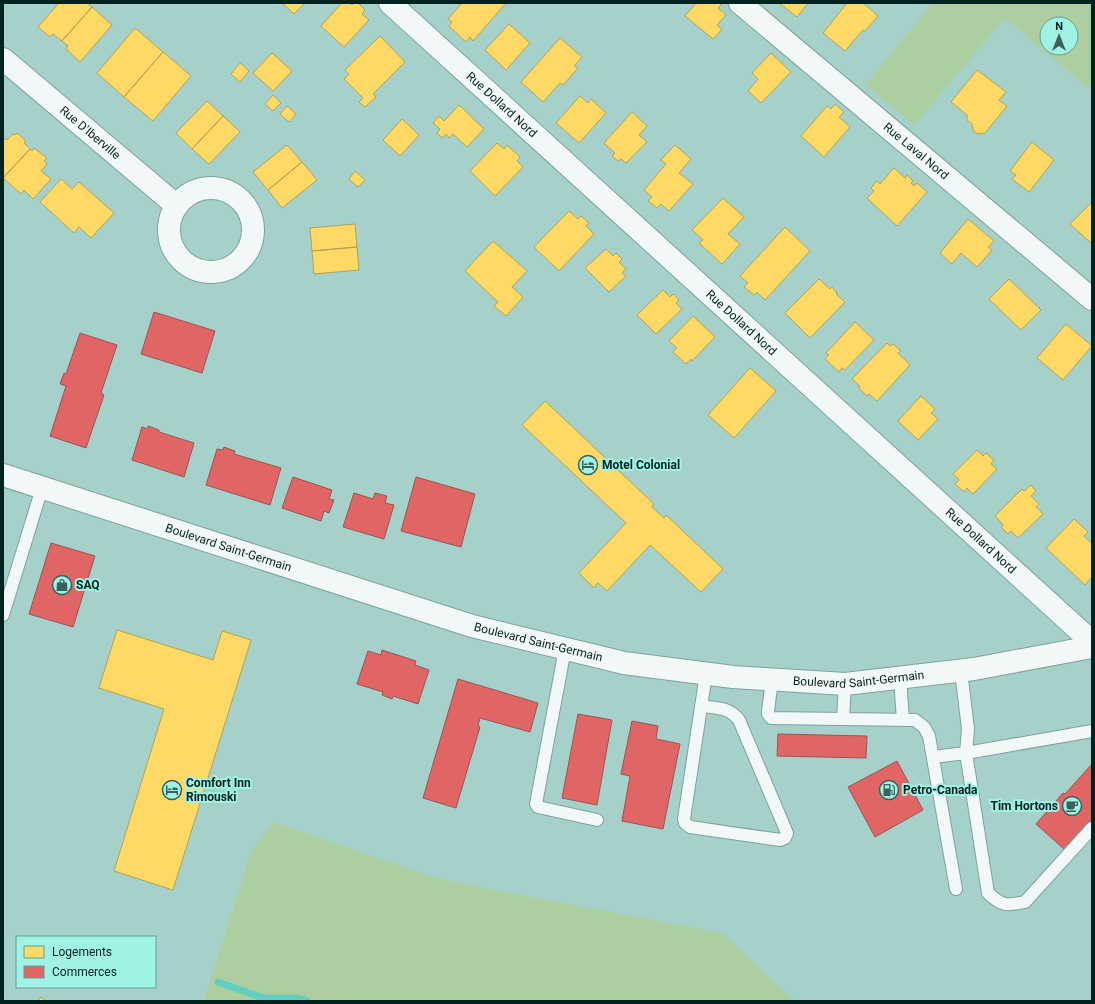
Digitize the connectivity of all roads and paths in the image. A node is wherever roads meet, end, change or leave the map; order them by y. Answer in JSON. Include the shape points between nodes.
{"nodes":[{"id":1,"x":390,"y":3,"type":"edge"},
{"id":2,"x":740,"y":3,"type":"edge"},
{"id":3,"x":3,"y":59,"type":"edge"},
{"id":4,"x":177,"y":206,"type":"dead end"},
{"id":5,"x":1090,"y":294,"type":"edge"},
{"id":6,"x":3,"y":475,"type":"edge"},
{"id":7,"x":42,"y":488,"type":"junction"},
{"id":8,"x":3,"y":615,"type":"edge"},
{"id":9,"x":1092,"y":642,"type":"edge"},
{"id":10,"x":1092,"y":647,"type":"edge"},
{"id":11,"x":565,"y":649,"type":"junction"},
{"id":12,"x":961,"y":670,"type":"junction"},
{"id":13,"x":706,"y":674,"type":"junction"},
{"id":14,"x":900,"y":678,"type":"junction"},
{"id":15,"x":772,"y":680,"type":"junction"},
{"id":16,"x":845,"y":684,"type":"junction"},
{"id":17,"x":701,"y":706,"type":"junction"},
{"id":18,"x":843,"y":719,"type":"junction"},
{"id":19,"x":903,"y":720,"type":"junction"},
{"id":20,"x":1092,"y":731,"type":"edge"},
{"id":21,"x":966,"y":753,"type":"junction"},
{"id":22,"x":932,"y":757,"type":"junction"},
{"id":23,"x":597,"y":820,"type":"dead end"},
{"id":24,"x":1092,"y":828,"type":"edge"},
{"id":25,"x":956,"y":889,"type":"dead end"}],
"edges":[{"from":1,"to":9,"type":"street","name":"Rue Dollard Nord"},
{"from":2,"to":5,"type":"street","name":"Rue Laval Nord"},
{"from":3,"to":4,"type":"street","name":"Rue D'Iberville"},
{"from":6,"to":7,"type":"street","name":"Boulevard Saint-Germain"},
{"from":7,"to":8,"type":"lane"},
{"from":7,"to":11,"type":"street","name":"Boulevard Saint-Germain","via":[[472,626]]},
{"from":10,"to":12,"type":"street","name":"Boulevard Saint-Germain"},
{"from":11,"to":13,"type":"street","name":"Boulevard Saint-Germain","via":[[624,663]]},
{"from":11,"to":23,"type":"lane","via":[[536,804],[538,807]]},
{"from":12,"to":14,"type":"street","name":"Boulevard Saint-Germain"},
{"from":12,"to":21,"type":"lane","via":[[968,729]]},
{"from":13,"to":15,"type":"street","name":"Boulevard Saint-Germain"},
{"from":13,"to":17,"type":"lane"},
{"from":14,"to":16,"type":"street","name":"Boulevard Saint-Germain"},
{"from":14,"to":19,"type":"lane"},
{"from":15,"to":16,"type":"street","name":"Boulevard Saint-Germain"},
{"from":15,"to":18,"type":"lane","via":[[768,711],[771,718]]},
{"from":16,"to":18,"type":"lane"},
{"from":17,"to":17,"type":"lane","via":[[685,823],[690,827],[780,840],[785,838],[786,833],[739,720],[729,710]]},
{"from":18,"to":19,"type":"lane"},
{"from":19,"to":22,"type":"lane","via":[[916,720],[924,727],[929,736]]},
{"from":20,"to":21,"type":"lane"},
{"from":21,"to":22,"type":"lane"},
{"from":21,"to":24,"type":"lane","via":[[988,893],[998,902],[1010,905],[1025,902]]},
{"from":22,"to":25,"type":"lane"}]}
